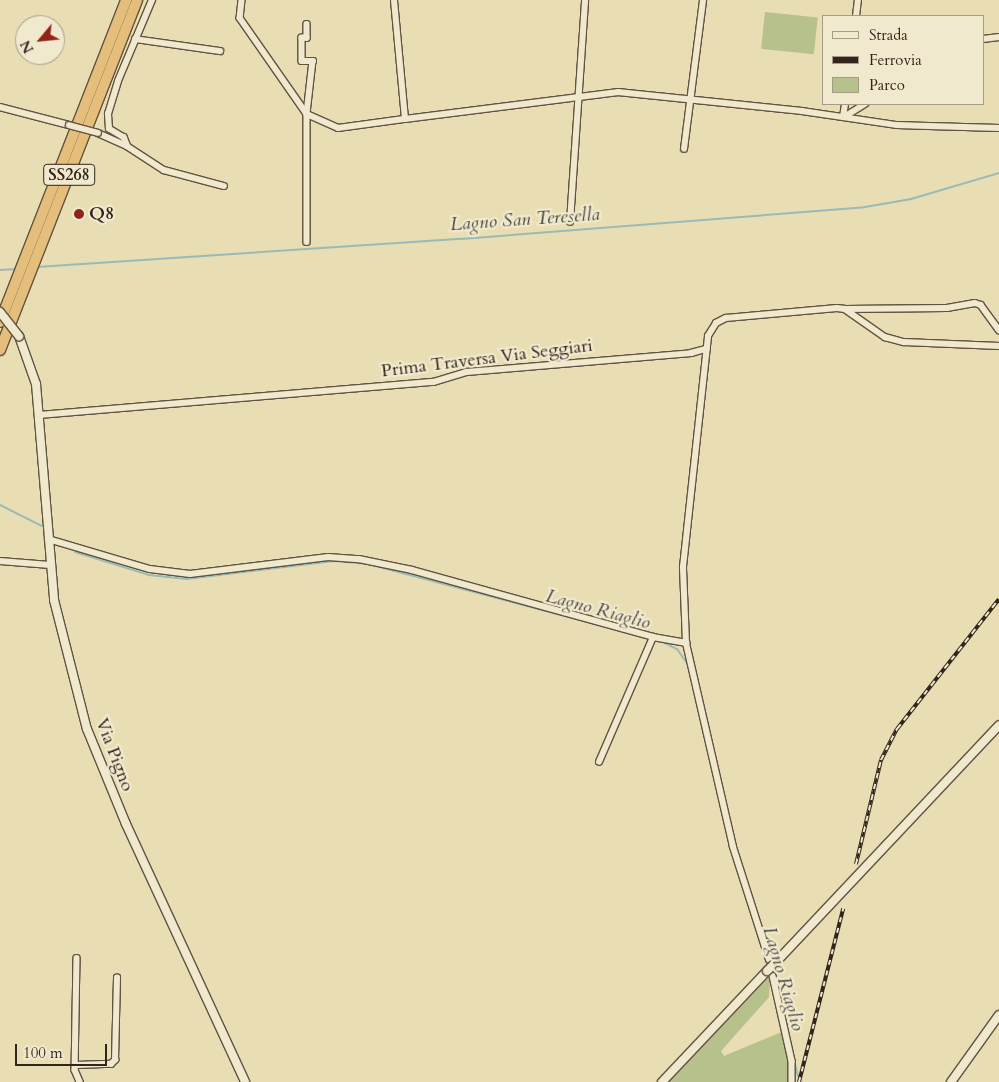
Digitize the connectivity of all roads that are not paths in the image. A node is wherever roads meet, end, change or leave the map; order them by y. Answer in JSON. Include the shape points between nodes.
{"nodes":[{"id":1,"x":126,"y":0,"type":"edge"},
{"id":2,"x":137,"y":0,"type":"edge"},
{"id":3,"x":152,"y":0,"type":"edge"},
{"id":4,"x":242,"y":0,"type":"edge"},
{"id":5,"x":394,"y":0,"type":"edge"},
{"id":6,"x":585,"y":0,"type":"edge"},
{"id":7,"x":703,"y":0,"type":"edge"},
{"id":8,"x":858,"y":0,"type":"edge"},
{"id":9,"x":856,"y":15,"type":"edge"},
{"id":10,"x":307,"y":24,"type":"dead end"},
{"id":11,"x":999,"y":37,"type":"edge"},
{"id":12,"x":135,"y":39,"type":"junction"},
{"id":13,"x":984,"y":39,"type":"edge"},
{"id":14,"x":220,"y":51,"type":"dead end"},
{"id":15,"x":579,"y":98,"type":"junction"},
{"id":16,"x":691,"y":98,"type":"junction"},
{"id":17,"x":845,"y":105,"type":"edge"},
{"id":18,"x":863,"y":105,"type":"edge"},
{"id":19,"x":0,"y":108,"type":"edge"},
{"id":20,"x":307,"y":114,"type":"junction"},
{"id":21,"x":844,"y":117,"type":"junction"},
{"id":22,"x":405,"y":119,"type":"junction"},
{"id":23,"x":999,"y":128,"type":"edge"},
{"id":24,"x":127,"y":146,"type":"junction"},
{"id":25,"x":684,"y":150,"type":"dead end"},
{"id":26,"x":224,"y":186,"type":"dead end"},
{"id":27,"x":570,"y":222,"type":"dead end"},
{"id":28,"x":307,"y":242,"type":"dead end"},
{"id":29,"x":845,"y":309,"type":"junction"},
{"id":30,"x":0,"y":312,"type":"edge"},
{"id":31,"x":0,"y":322,"type":"edge"},
{"id":32,"x":999,"y":330,"type":"edge"},
{"id":33,"x":999,"y":346,"type":"edge"},
{"id":34,"x":706,"y":349,"type":"junction"},
{"id":35,"x":0,"y":350,"type":"edge"},
{"id":36,"x":39,"y":415,"type":"junction"},
{"id":37,"x":48,"y":539,"type":"junction"},
{"id":38,"x":0,"y":561,"type":"edge"},
{"id":39,"x":50,"y":565,"type":"junction"},
{"id":40,"x":653,"y":637,"type":"junction"},
{"id":41,"x":686,"y":643,"type":"junction"},
{"id":42,"x":999,"y":725,"type":"edge"},
{"id":43,"x":995,"y":732,"type":"edge"},
{"id":44,"x":599,"y":762,"type":"dead end"},
{"id":45,"x":77,"y":958,"type":"dead end"},
{"id":46,"x":772,"y":961,"type":"junction"},
{"id":47,"x":770,"y":974,"type":"junction"},
{"id":48,"x":117,"y":978,"type":"dead end"},
{"id":49,"x":999,"y":1015,"type":"edge"},
{"id":50,"x":76,"y":1065,"type":"junction"},
{"id":51,"x":80,"y":1082,"type":"edge"},
{"id":52,"x":245,"y":1082,"type":"edge"},
{"id":53,"x":662,"y":1082,"type":"edge"},
{"id":54,"x":792,"y":1082,"type":"edge"},
{"id":55,"x":951,"y":1082,"type":"edge"}],
"edges":[{"from":1,"to":31,"type":"highway","number":"SS268"},
{"from":2,"to":35,"type":"highway","number":"SS268"},
{"from":3,"to":12,"type":"street"},
{"from":4,"to":20,"type":"street","via":[[240,18]]},
{"from":5,"to":22,"type":"street"},
{"from":6,"to":15,"type":"street"},
{"from":7,"to":16,"type":"street"},
{"from":8,"to":9,"type":"street"},
{"from":10,"to":20,"type":"street","via":[[307,38],[302,38],[302,61],[314,61]]},
{"from":11,"to":13,"type":"street"},
{"from":12,"to":14,"type":"street"},
{"from":12,"to":24,"type":"street","via":[[110,102],[107,121],[109,129],[124,138]]},
{"from":15,"to":16,"type":"street","via":[[618,92]]},
{"from":15,"to":22,"type":"street"},
{"from":15,"to":27,"type":"street"},
{"from":16,"to":21,"type":"street"},
{"from":16,"to":25,"type":"street"},
{"from":17,"to":21,"type":"street"},
{"from":18,"to":21,"type":"street"},
{"from":19,"to":24,"type":"street","bridge":true,"via":[[98,133]]},
{"from":20,"to":22,"type":"street","via":[[338,128]]},
{"from":20,"to":28,"type":"street"},
{"from":21,"to":23,"type":"street","via":[[897,125]]},
{"from":24,"to":26,"type":"street","via":[[164,170]]},
{"from":29,"to":32,"type":"street","via":[[947,308],[975,303],[981,304]]},
{"from":29,"to":33,"type":"street","via":[[885,337],[944,346]]},
{"from":29,"to":34,"type":"street","via":[[726,318],[711,330]]},
{"from":30,"to":36,"type":"street","name":"Via Pigno","bridge":true,"via":[[19,336],[36,384]]},
{"from":34,"to":36,"type":"street","name":"Prima Traversa Via Seggiari","via":[[691,353],[467,372],[434,382]]},
{"from":34,"to":41,"type":"street","via":[[683,567]]},
{"from":36,"to":37,"type":"street","name":"Via Pigno"},
{"from":37,"to":39,"type":"street","name":"Via Pigno"},
{"from":37,"to":40,"type":"street","via":[[150,569],[190,574],[328,558],[359,559],[412,570]]},
{"from":38,"to":39,"type":"street"},
{"from":39,"to":52,"type":"street","name":"Via Pigno","via":[[64,650],[99,763]]},
{"from":40,"to":41,"type":"street"},
{"from":40,"to":44,"type":"street"},
{"from":41,"to":46,"type":"street","via":[[733,847]]},
{"from":42,"to":43,"type":"street"},
{"from":43,"to":46,"type":"street"},
{"from":45,"to":50,"type":"street"},
{"from":46,"to":47,"type":"street","bridge":true},
{"from":47,"to":53,"type":"street"},
{"from":47,"to":54,"type":"street","via":[[791,1051]]},
{"from":48,"to":50,"type":"street","via":[[115,1060],[111,1064]]},
{"from":49,"to":55,"type":"street"},
{"from":50,"to":51,"type":"street"}]}
